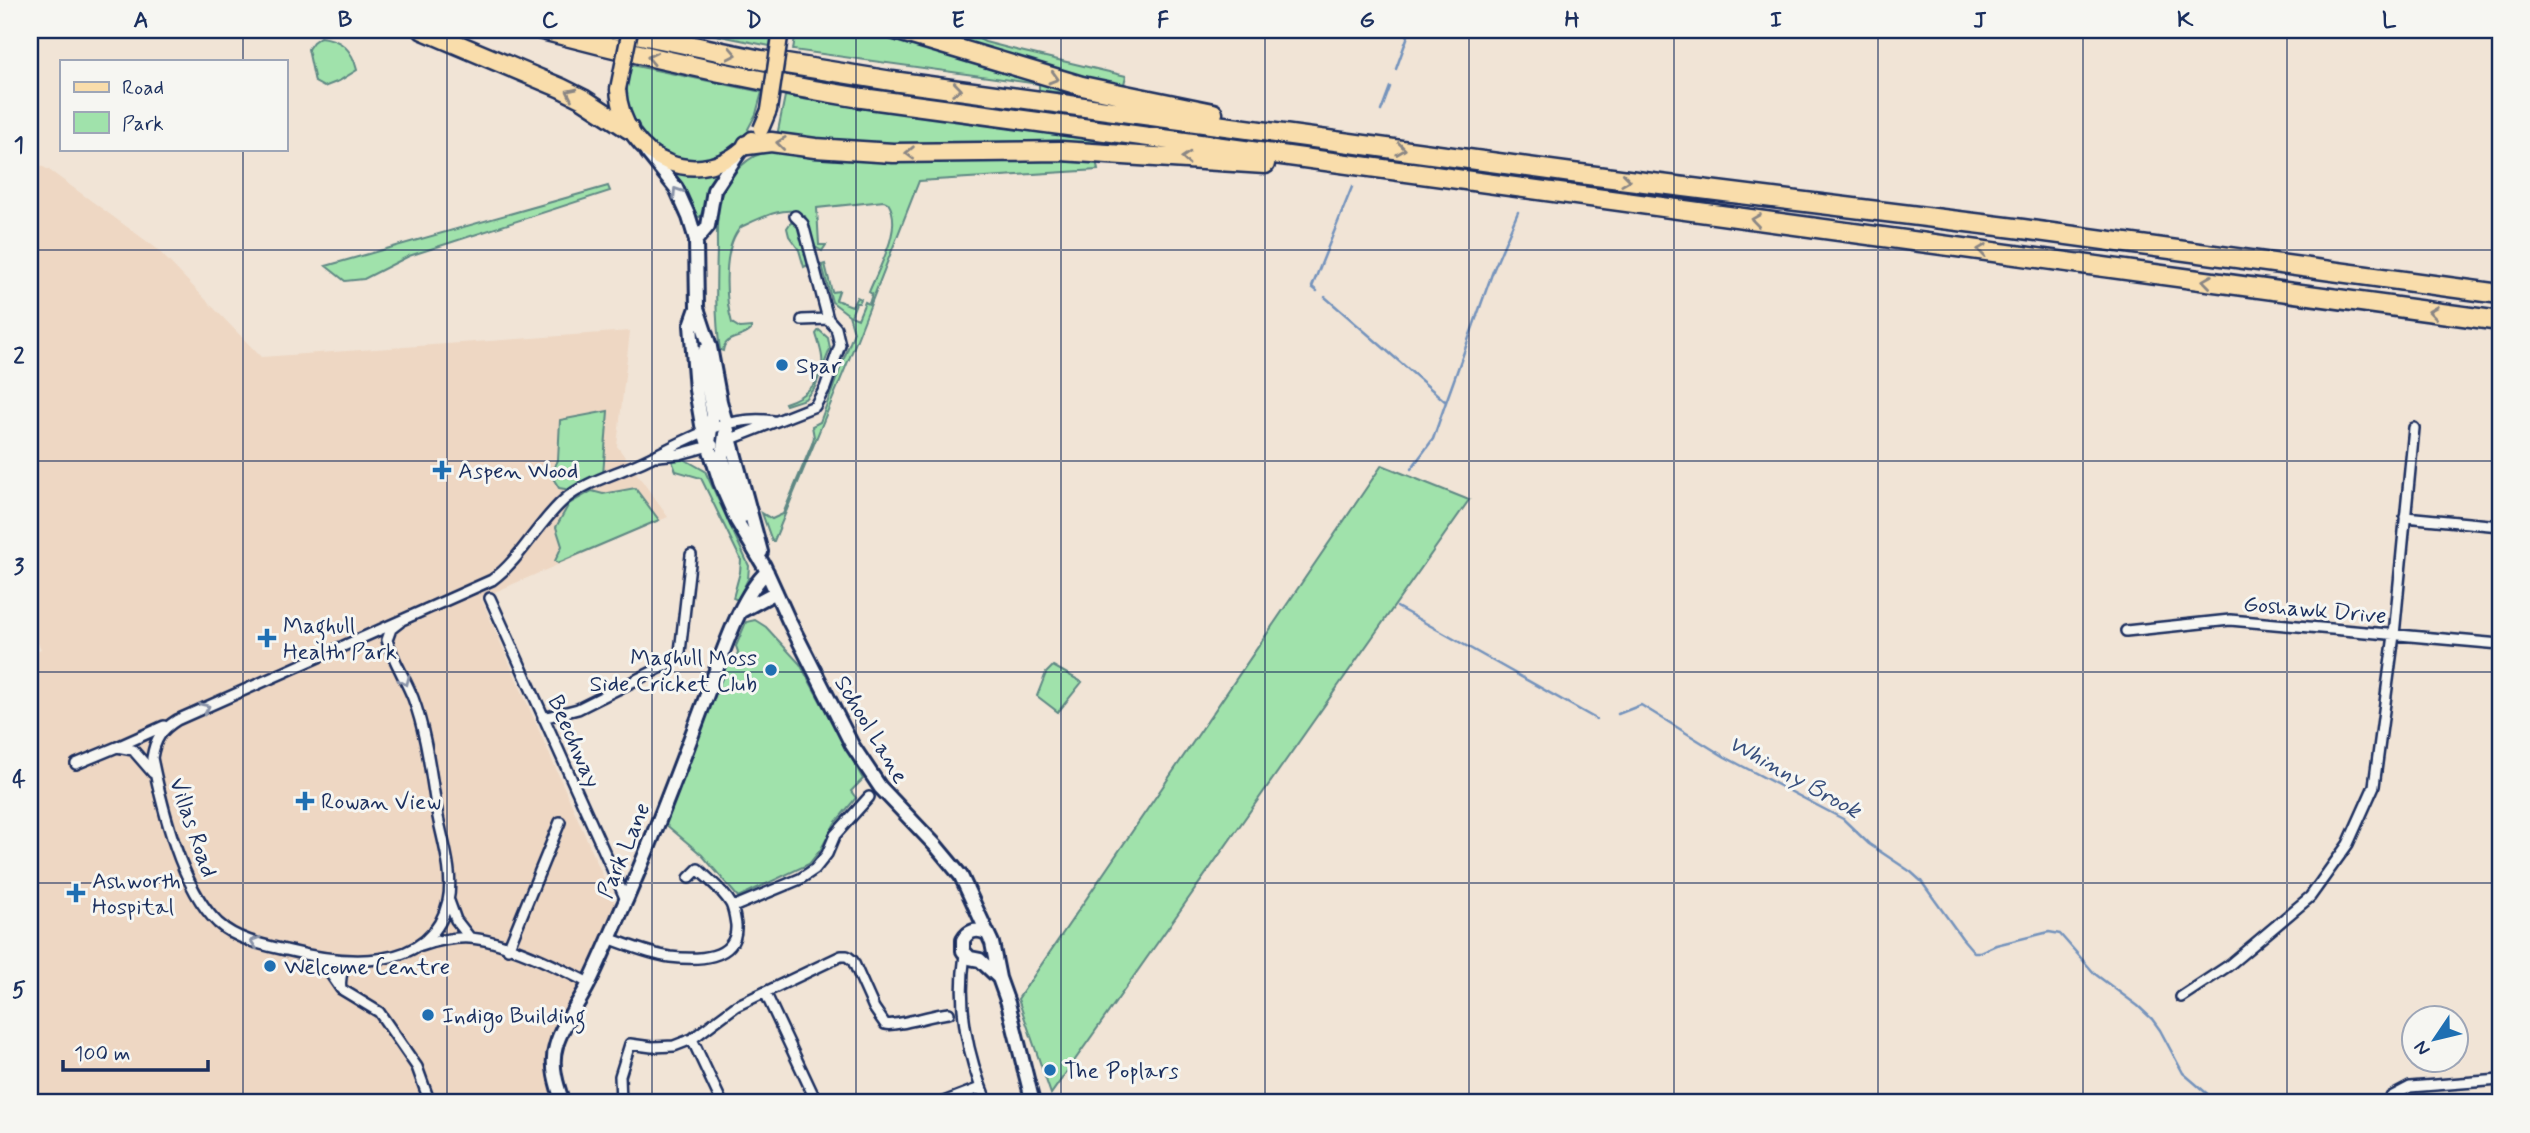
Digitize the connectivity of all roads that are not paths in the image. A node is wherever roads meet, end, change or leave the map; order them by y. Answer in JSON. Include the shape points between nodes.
{"nodes":[{"id":1,"x":423,"y":30,"type":"edge"},
{"id":2,"x":542,"y":30,"type":"edge"},
{"id":3,"x":617,"y":30,"type":"edge"},
{"id":4,"x":630,"y":30,"type":"edge"},
{"id":5,"x":782,"y":30,"type":"edge"},
{"id":6,"x":895,"y":30,"type":"edge"},
{"id":7,"x":629,"y":129,"type":"junction"},
{"id":8,"x":1356,"y":143,"type":"junction"},
{"id":9,"x":742,"y":149,"type":"junction"},
{"id":10,"x":646,"y":151,"type":"junction"},
{"id":11,"x":1425,"y":175,"type":"junction"},
{"id":12,"x":796,"y":216,"type":"dead end"},
{"id":13,"x":696,"y":240,"type":"junction"},
{"id":14,"x":2500,"y":294,"type":"edge"},
{"id":15,"x":697,"y":308,"type":"junction"},
{"id":16,"x":828,"y":319,"type":"junction"},
{"id":17,"x":802,"y":320,"type":"dead end"},
{"id":18,"x":2500,"y":321,"type":"edge"},
{"id":19,"x":706,"y":334,"type":"junction"},
{"id":20,"x":774,"y":421,"type":"junction"},
{"id":21,"x":726,"y":425,"type":"junction"},
{"id":22,"x":2414,"y":428,"type":"dead end"},
{"id":23,"x":707,"y":431,"type":"junction"},
{"id":24,"x":727,"y":441,"type":"junction"},
{"id":25,"x":708,"y":447,"type":"junction"},
{"id":26,"x":653,"y":457,"type":"junction"},
{"id":27,"x":2406,"y":517,"type":"junction"},
{"id":28,"x":2500,"y":526,"type":"edge"},
{"id":29,"x":751,"y":544,"type":"junction"},
{"id":30,"x":691,"y":555,"type":"dead end"},
{"id":31,"x":765,"y":569,"type":"junction"},
{"id":32,"x":776,"y":592,"type":"junction"},
{"id":33,"x":490,"y":598,"type":"dead end"},
{"id":34,"x":741,"y":611,"type":"junction"},
{"id":35,"x":400,"y":622,"type":"junction"},
{"id":36,"x":2126,"y":631,"type":"dead end"},
{"id":37,"x":374,"y":633,"type":"junction"},
{"id":38,"x":2394,"y":635,"type":"junction"},
{"id":39,"x":387,"y":640,"type":"junction"},
{"id":40,"x":2500,"y":644,"type":"edge"},
{"id":41,"x":543,"y":718,"type":"junction"},
{"id":42,"x":175,"y":721,"type":"junction"},
{"id":43,"x":117,"y":747,"type":"junction"},
{"id":44,"x":76,"y":764,"type":"dead end"},
{"id":45,"x":156,"y":777,"type":"junction"},
{"id":46,"x":869,"y":797,"type":"dead end"},
{"id":47,"x":560,"y":822,"type":"dead end"},
{"id":48,"x":689,"y":878,"type":"dead end"},
{"id":49,"x":970,"y":896,"type":"junction"},
{"id":50,"x":449,"y":899,"type":"junction"},
{"id":51,"x":626,"y":900,"type":"junction"},
{"id":52,"x":733,"y":907,"type":"junction"},
{"id":53,"x":969,"y":932,"type":"junction"},
{"id":54,"x":986,"y":933,"type":"junction"},
{"id":55,"x":608,"y":937,"type":"junction"},
{"id":56,"x":470,"y":938,"type":"junction"},
{"id":57,"x":416,"y":947,"type":"junction"},
{"id":58,"x":992,"y":948,"type":"junction"},
{"id":59,"x":508,"y":949,"type":"junction"},
{"id":60,"x":319,"y":957,"type":"junction"},
{"id":61,"x":974,"y":958,"type":"junction"},
{"id":62,"x":359,"y":961,"type":"junction"},
{"id":63,"x":999,"y":978,"type":"junction"},
{"id":64,"x":589,"y":983,"type":"junction"},
{"id":65,"x":341,"y":989,"type":"junction"},
{"id":66,"x":765,"y":992,"type":"junction"},
{"id":67,"x":2181,"y":997,"type":"dead end"},
{"id":68,"x":949,"y":1013,"type":"dead end"},
{"id":69,"x":692,"y":1038,"type":"junction"},
{"id":70,"x":2500,"y":1080,"type":"edge"},
{"id":71,"x":980,"y":1088,"type":"junction"},
{"id":72,"x":430,"y":1103,"type":"edge"},
{"id":73,"x":563,"y":1103,"type":"edge"},
{"id":74,"x":621,"y":1103,"type":"edge"},
{"id":75,"x":722,"y":1103,"type":"edge"},
{"id":76,"x":817,"y":1103,"type":"edge"},
{"id":77,"x":941,"y":1103,"type":"edge"},
{"id":78,"x":987,"y":1103,"type":"edge"},
{"id":79,"x":1032,"y":1103,"type":"edge"},
{"id":80,"x":2393,"y":1103,"type":"edge"}],
"edges":[{"from":7,"to":1,"type":"highway","one_way":true,"via":[[561,88]]},
{"from":11,"to":2,"type":"highway","one_way":true,"via":[[791,87]]},
{"from":3,"to":8,"type":"highway","one_way":true,"via":[[813,69]]},
{"from":4,"to":7,"type":"main road","bridge":true,"via":[[618,89]]},
{"from":5,"to":9,"type":"main road","bridge":true,"via":[[769,110],[761,129]]},
{"from":6,"to":8,"type":"highway","one_way":true,"via":[[1082,86]]},
{"from":7,"to":10,"type":"main road"},
{"from":8,"to":14,"type":"highway","one_way":true},
{"from":9,"to":10,"type":"main road","via":[[717,164],[692,167]]},
{"from":11,"to":9,"type":"highway","one_way":true,"via":[[1061,150],[893,153],[771,142]]},
{"from":9,"to":13,"type":"street","via":[[714,190],[708,226]]},
{"from":13,"to":10,"type":"street","one_way":true,"via":[[682,198]]},
{"from":18,"to":11,"type":"highway","one_way":true},
{"from":12,"to":16,"type":"street","via":[[803,224]]},
{"from":13,"to":15,"type":"street"},
{"from":15,"to":19,"type":"street","name":"School Lane"},
{"from":15,"to":23,"type":"street","name":"School Lane","via":[[691,325],[695,390]]},
{"from":16,"to":17,"type":"street"},
{"from":16,"to":20,"type":"street","via":[[840,345],[819,400],[803,412]]},
{"from":19,"to":21,"type":"street","name":"School Lane"},
{"from":19,"to":23,"type":"street","name":"School Lane","via":[[704,368],[713,415]]},
{"from":20,"to":21,"type":"street","name":"Villas Road"},
{"from":20,"to":24,"type":"street","name":"Villas Road"},
{"from":21,"to":23,"type":"street","name":"Villas Road"},
{"from":21,"to":24,"type":"street","name":"School Lane"},
{"from":22,"to":27,"type":"street"},
{"from":23,"to":25,"type":"street","name":"School Lane"},
{"from":23,"to":26,"type":"street","name":"Villas Road"},
{"from":24,"to":25,"type":"street","name":"Villas Road"},
{"from":24,"to":29,"type":"street","name":"School Lane","via":[[722,457]]},
{"from":24,"to":31,"type":"street","name":"School Lane"},
{"from":25,"to":26,"type":"street","name":"Villas Road"},
{"from":25,"to":29,"type":"street","name":"School Lane"},
{"from":26,"to":35,"type":"street","name":"Villas Road","via":[[571,494],[492,580]]},
{"from":27,"to":28,"type":"street"},
{"from":27,"to":38,"type":"street"},
{"from":29,"to":31,"type":"street","name":"School Lane"},
{"from":30,"to":41,"type":"street","via":[[680,652],[674,661],[578,709]]},
{"from":31,"to":32,"type":"street","name":"School Lane"},
{"from":31,"to":34,"type":"street","name":"Park Lane"},
{"from":32,"to":34,"type":"street"},
{"from":32,"to":49,"type":"street","name":"School Lane","via":[[868,772],[961,876]]},
{"from":33,"to":41,"type":"street","name":"Beechway"},
{"from":34,"to":51,"type":"street","name":"Park Lane"},
{"from":35,"to":37,"type":"street","name":"Villas Road"},
{"from":35,"to":39,"type":"street","name":"Villas Road"},
{"from":36,"to":38,"type":"street","name":"Goshawk Drive","via":[[2230,620]]},
{"from":37,"to":39,"type":"street"},
{"from":42,"to":37,"type":"street","name":"Villas Road","one_way":true},
{"from":38,"to":40,"type":"street","name":"Goshawk Drive"},
{"from":38,"to":67,"type":"street","via":[[2374,786],[2348,844],[2311,897],[2228,966]]},
{"from":39,"to":50,"type":"street","one_way":true,"via":[[420,720]]},
{"from":41,"to":51,"type":"street","name":"Beechway"},
{"from":42,"to":43,"type":"street"},
{"from":42,"to":45,"type":"street","name":"Villas Road","via":[[162,730],[155,743]]},
{"from":43,"to":44,"type":"street"},
{"from":43,"to":45,"type":"street","via":[[132,750]]},
{"from":60,"to":45,"type":"street","name":"Villas Road","one_way":true,"via":[[258,944],[218,923],[185,873]]},
{"from":46,"to":52,"type":"street","via":[[835,835],[815,869]]},
{"from":47,"to":59,"type":"street"},
{"from":48,"to":52,"type":"street","via":[[698,869]]},
{"from":49,"to":53,"type":"street"},
{"from":49,"to":54,"type":"street","name":"School Lane"},
{"from":50,"to":56,"type":"street","via":[[456,920]]},
{"from":50,"to":57,"type":"street","via":[[437,926]]},
{"from":51,"to":55,"type":"street","name":"Park Lane"},
{"from":52,"to":55,"type":"street","via":[[734,939],[713,956],[669,957]]},
{"from":53,"to":54,"type":"street"},
{"from":53,"to":61,"type":"street","via":[[963,940]]},
{"from":54,"to":58,"type":"street","name":"School Lane"},
{"from":55,"to":64,"type":"street","name":"Park Lane"},
{"from":56,"to":57,"type":"street","name":"Villas Road"},
{"from":56,"to":59,"type":"street"},
{"from":57,"to":62,"type":"street","name":"Villas Road"},
{"from":58,"to":61,"type":"street","via":[[988,956]]},
{"from":58,"to":63,"type":"street","name":"School Lane"},
{"from":59,"to":64,"type":"street"},
{"from":60,"to":62,"type":"street","name":"Villas Road"},
{"from":60,"to":65,"type":"street"},
{"from":61,"to":63,"type":"street","name":"School Lane"},
{"from":61,"to":71,"type":"street","via":[[961,981],[965,1037]]},
{"from":62,"to":65,"type":"street","via":[[342,971]]},
{"from":63,"to":79,"type":"street","name":"School Lane"},
{"from":64,"to":73,"type":"street","name":"Park Lane","via":[[555,1050],[555,1075]]},
{"from":65,"to":72,"type":"street","via":[[379,1012],[417,1067]]},
{"from":66,"to":68,"type":"street","via":[[846,956],[853,961],[885,1024]]},
{"from":66,"to":69,"type":"street","via":[[736,1006]]},
{"from":66,"to":76,"type":"street"},
{"from":69,"to":74,"type":"street","via":[[674,1046],[630,1044],[620,1076]]},
{"from":69,"to":75,"type":"street"},
{"from":70,"to":80,"type":"street","via":[[2410,1087],[2390,1097]]},
{"from":71,"to":77,"type":"street"},
{"from":71,"to":78,"type":"street"}]}
